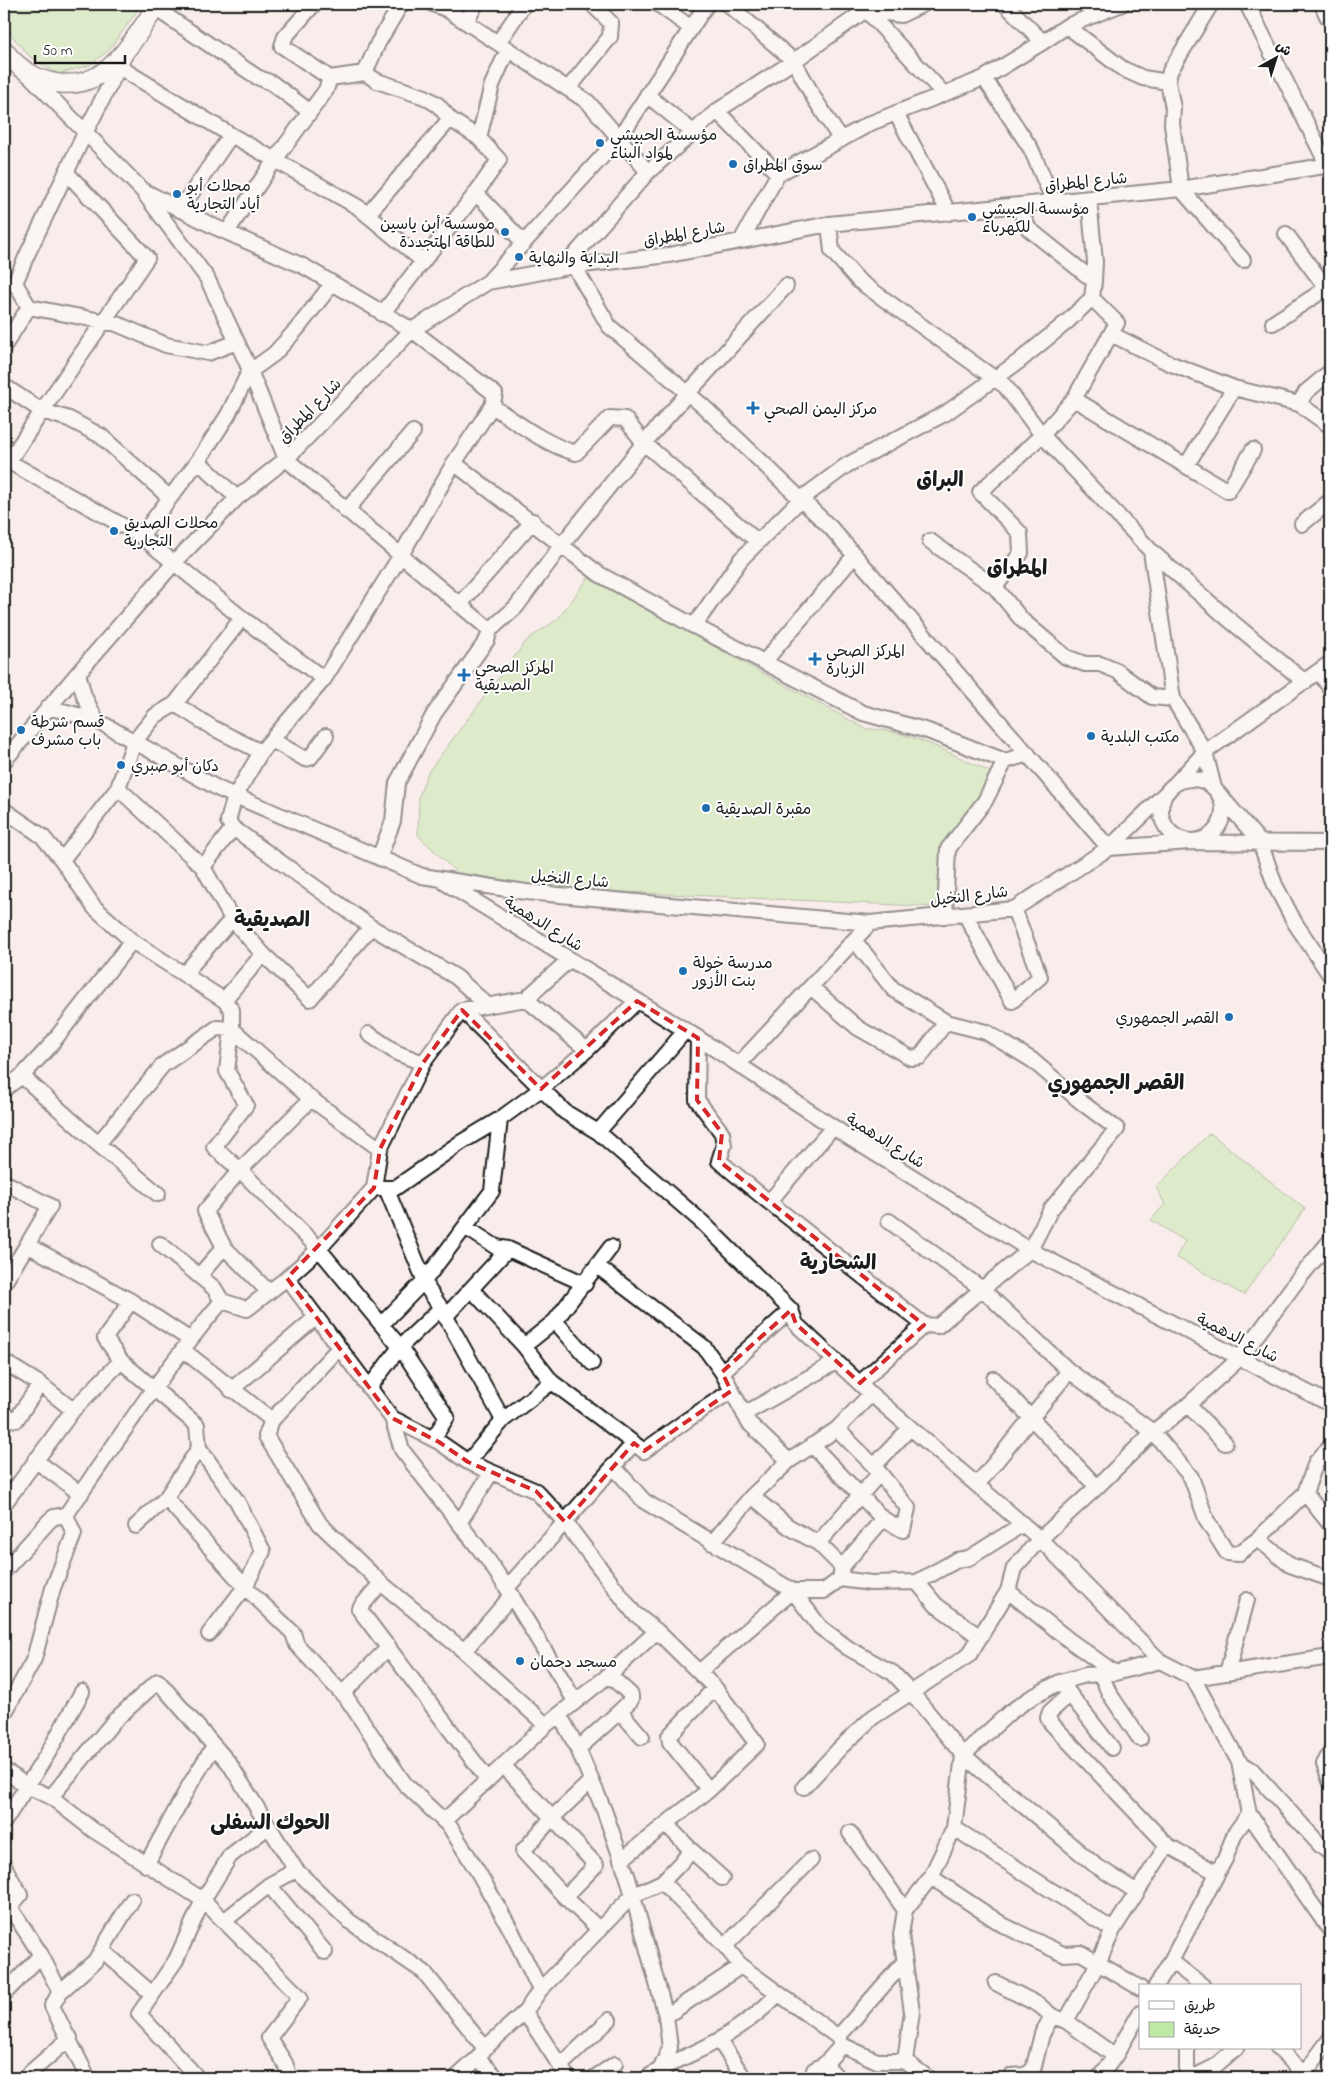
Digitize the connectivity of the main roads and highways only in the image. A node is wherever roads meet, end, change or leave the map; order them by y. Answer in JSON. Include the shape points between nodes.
{"nodes":[{"id":1,"x":1325,"y":4,"type":"edge"},
{"id":2,"x":156,"y":6,"type":"edge"},
{"id":3,"x":1330,"y":15,"type":"edge"},
{"id":4,"x":4,"y":50,"type":"edge"}],
"edges":[{"from":1,"to":3,"type":"highway"},
{"from":2,"to":4,"type":"main road","via":[[117,66],[90,80],[59,85],[42,81]]}]}
